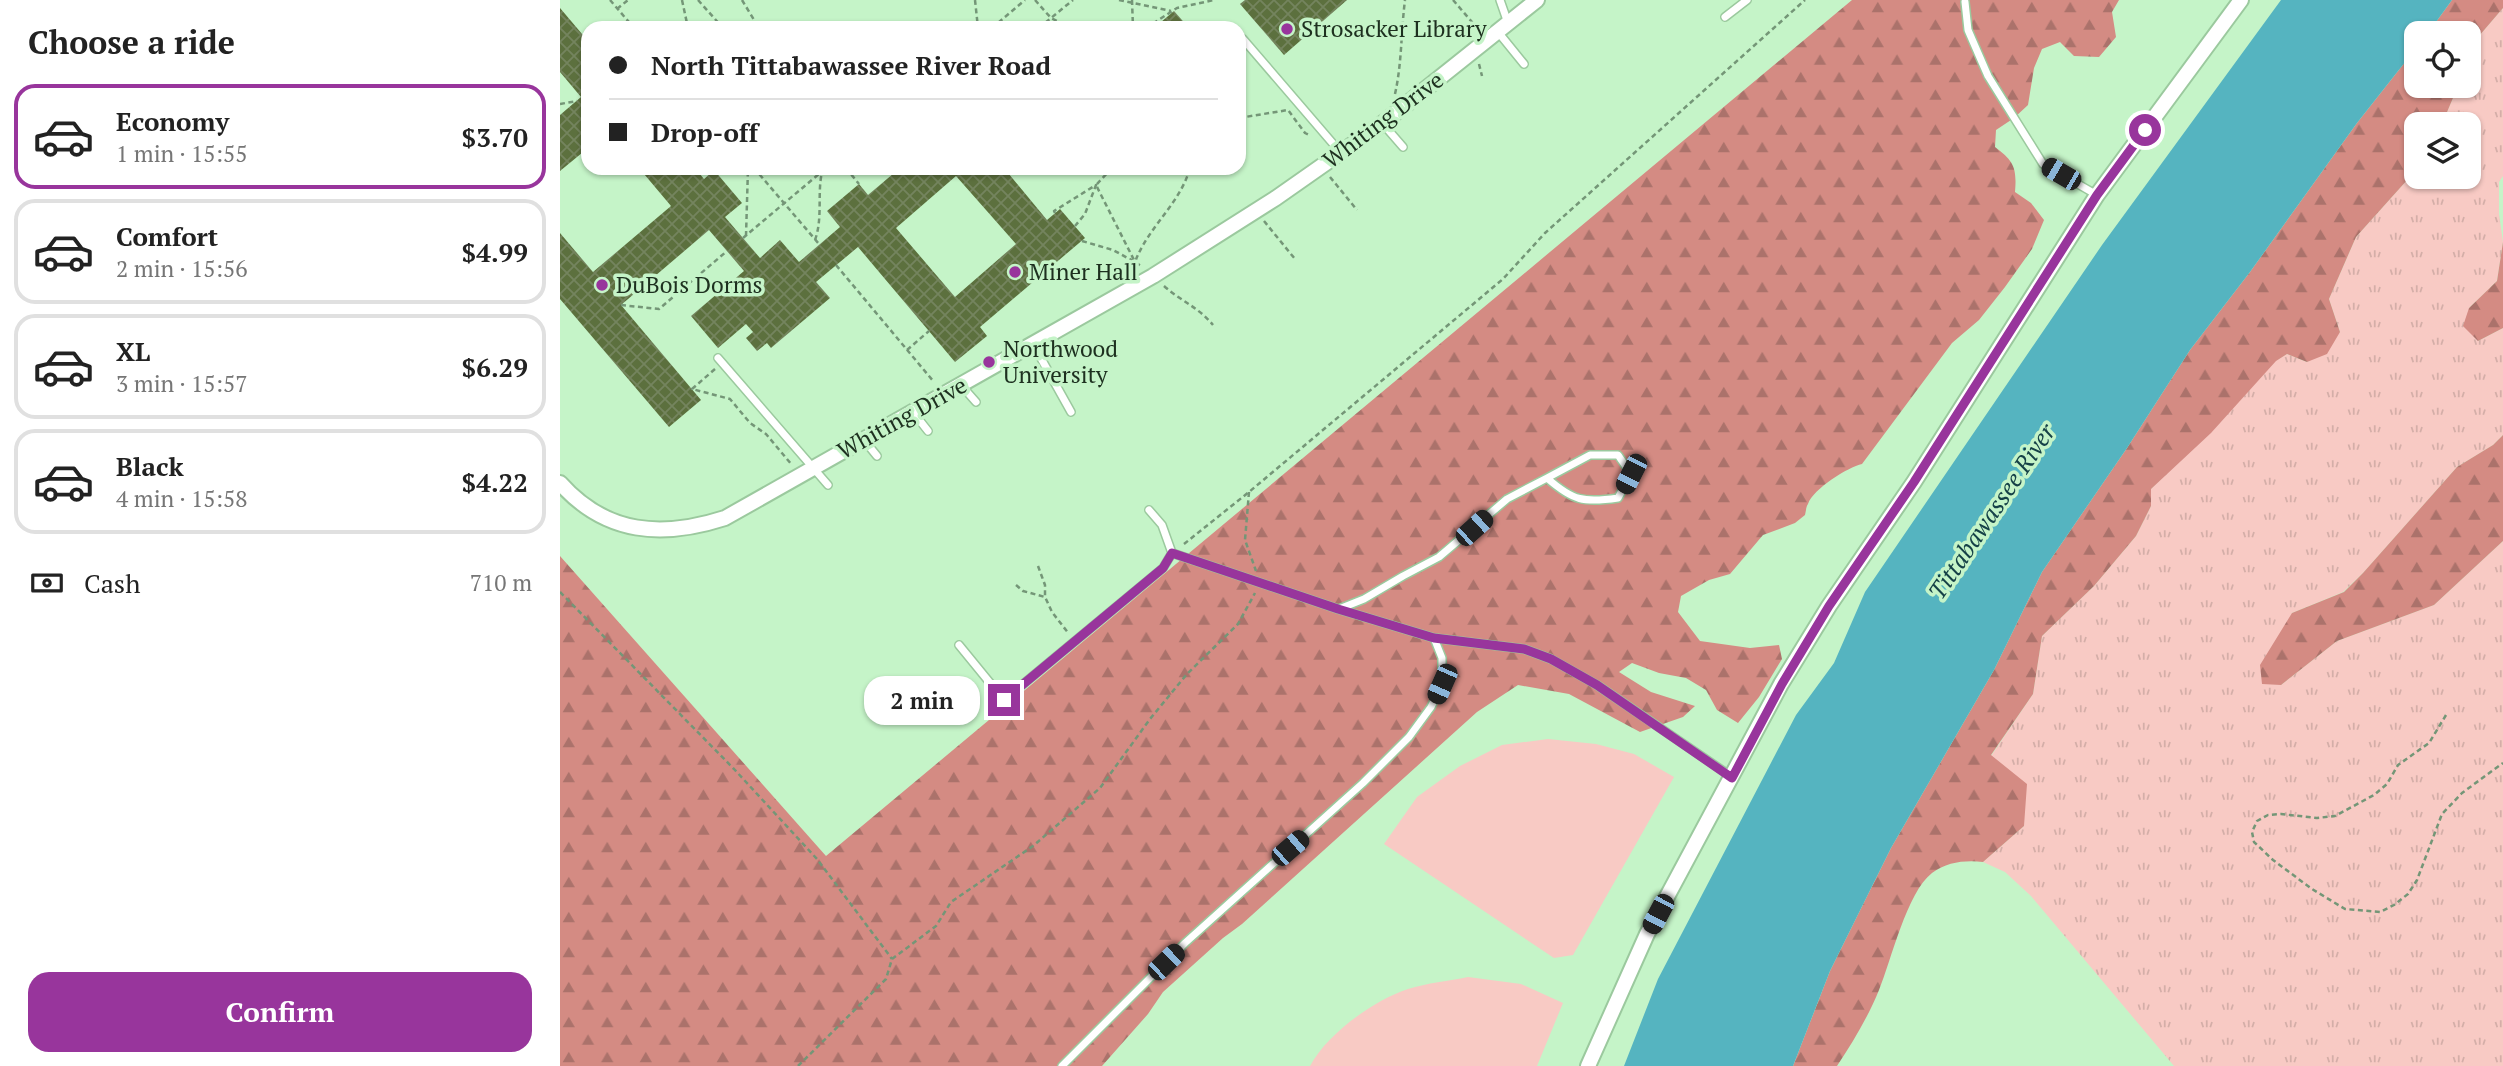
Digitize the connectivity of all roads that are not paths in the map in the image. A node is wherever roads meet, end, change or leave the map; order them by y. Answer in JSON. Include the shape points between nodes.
{"nodes":[{"id":1,"x":1500,"y":0,"type":"edge"},
{"id":2,"x":1536,"y":0,"type":"edge"},
{"id":3,"x":1747,"y":0,"type":"edge"},
{"id":4,"x":2241,"y":0,"type":"edge"},
{"id":5,"x":1965,"y":2,"type":"dead end"},
{"id":6,"x":1725,"y":17,"type":"dead end"},
{"id":7,"x":1503,"y":28,"type":"junction"},
{"id":8,"x":1246,"y":42,"type":"edge"},
{"id":9,"x":1524,"y":64,"type":"dead end"},
{"id":10,"x":1383,"y":123,"type":"junction"},
{"id":11,"x":1403,"y":148,"type":"dead end"},
{"id":12,"x":1341,"y":153,"type":"junction"},
{"id":13,"x":2097,"y":195,"type":"junction"},
{"id":14,"x":1033,"y":344,"type":"junction"},
{"id":15,"x":721,"y":360,"type":"road end"},
{"id":16,"x":961,"y":385,"type":"junction"},
{"id":17,"x":976,"y":402,"type":"dead end"},
{"id":18,"x":913,"y":412,"type":"junction"},
{"id":19,"x":1071,"y":412,"type":"dead end"},
{"id":20,"x":928,"y":431,"type":"dead end"},
{"id":21,"x":864,"y":439,"type":"junction"},
{"id":22,"x":877,"y":456,"type":"dead end"},
{"id":23,"x":812,"y":468,"type":"junction"},
{"id":24,"x":1547,"y":478,"type":"junction"},
{"id":25,"x":560,"y":483,"type":"edge"},
{"id":26,"x":828,"y":485,"type":"dead end"},
{"id":27,"x":1149,"y":510,"type":"dead end"},
{"id":28,"x":1172,"y":553,"type":"junction"},
{"id":29,"x":1338,"y":609,"type":"junction"},
{"id":30,"x":1434,"y":638,"type":"junction"},
{"id":31,"x":959,"y":645,"type":"dead end"},
{"id":32,"x":1732,"y":778,"type":"junction"},
{"id":33,"x":1062,"y":1066,"type":"edge"},
{"id":34,"x":1588,"y":1066,"type":"edge"}],
"edges":[{"from":1,"to":7,"type":"lane"},
{"from":2,"to":7,"type":"street","name":"Whiting Drive"},
{"from":3,"to":6,"type":"lane"},
{"from":4,"to":13,"type":"street"},
{"from":5,"to":13,"type":"lane","via":[[1968,30],[1988,76],[2043,164]]},
{"from":7,"to":9,"type":"lane"},
{"from":7,"to":10,"type":"street","name":"Whiting Drive"},
{"from":8,"to":12,"type":"lane"},
{"from":10,"to":11,"type":"lane"},
{"from":10,"to":12,"type":"street","name":"Whiting Drive"},
{"from":12,"to":14,"type":"street","name":"Whiting Drive","via":[[1153,276]]},
{"from":13,"to":32,"type":"street","via":[[1829,606]]},
{"from":14,"to":16,"type":"street","name":"Whiting Drive"},
{"from":14,"to":19,"type":"lane"},
{"from":15,"to":23,"type":"lane"},
{"from":16,"to":17,"type":"lane"},
{"from":16,"to":18,"type":"street","name":"Whiting Drive"},
{"from":18,"to":20,"type":"lane"},
{"from":18,"to":21,"type":"street","name":"Whiting Drive"},
{"from":21,"to":22,"type":"lane"},
{"from":21,"to":23,"type":"street","name":"Whiting Drive"},
{"from":23,"to":25,"type":"street","name":"Whiting Drive","via":[[725,518],[695,528],[664,530],[612,521],[580,502]]},
{"from":23,"to":26,"type":"lane"},
{"from":24,"to":24,"type":"lane","via":[[1565,494],[1591,502],[1618,498],[1631,474],[1618,456],[1591,455]]},
{"from":24,"to":29,"type":"lane","via":[[1507,499],[1439,557]]},
{"from":27,"to":28,"type":"lane","via":[[1162,525]]},
{"from":28,"to":29,"type":"lane"},
{"from":28,"to":31,"type":"lane","via":[[1163,568],[1004,700]]},
{"from":29,"to":30,"type":"lane"},
{"from":30,"to":32,"type":"lane","via":[[1524,649],[1551,659],[1597,685]]},
{"from":30,"to":33,"type":"lane","via":[[1442,658],[1442,684],[1409,737],[1185,943]]},
{"from":32,"to":34,"type":"street","via":[[1647,934]]}]}
